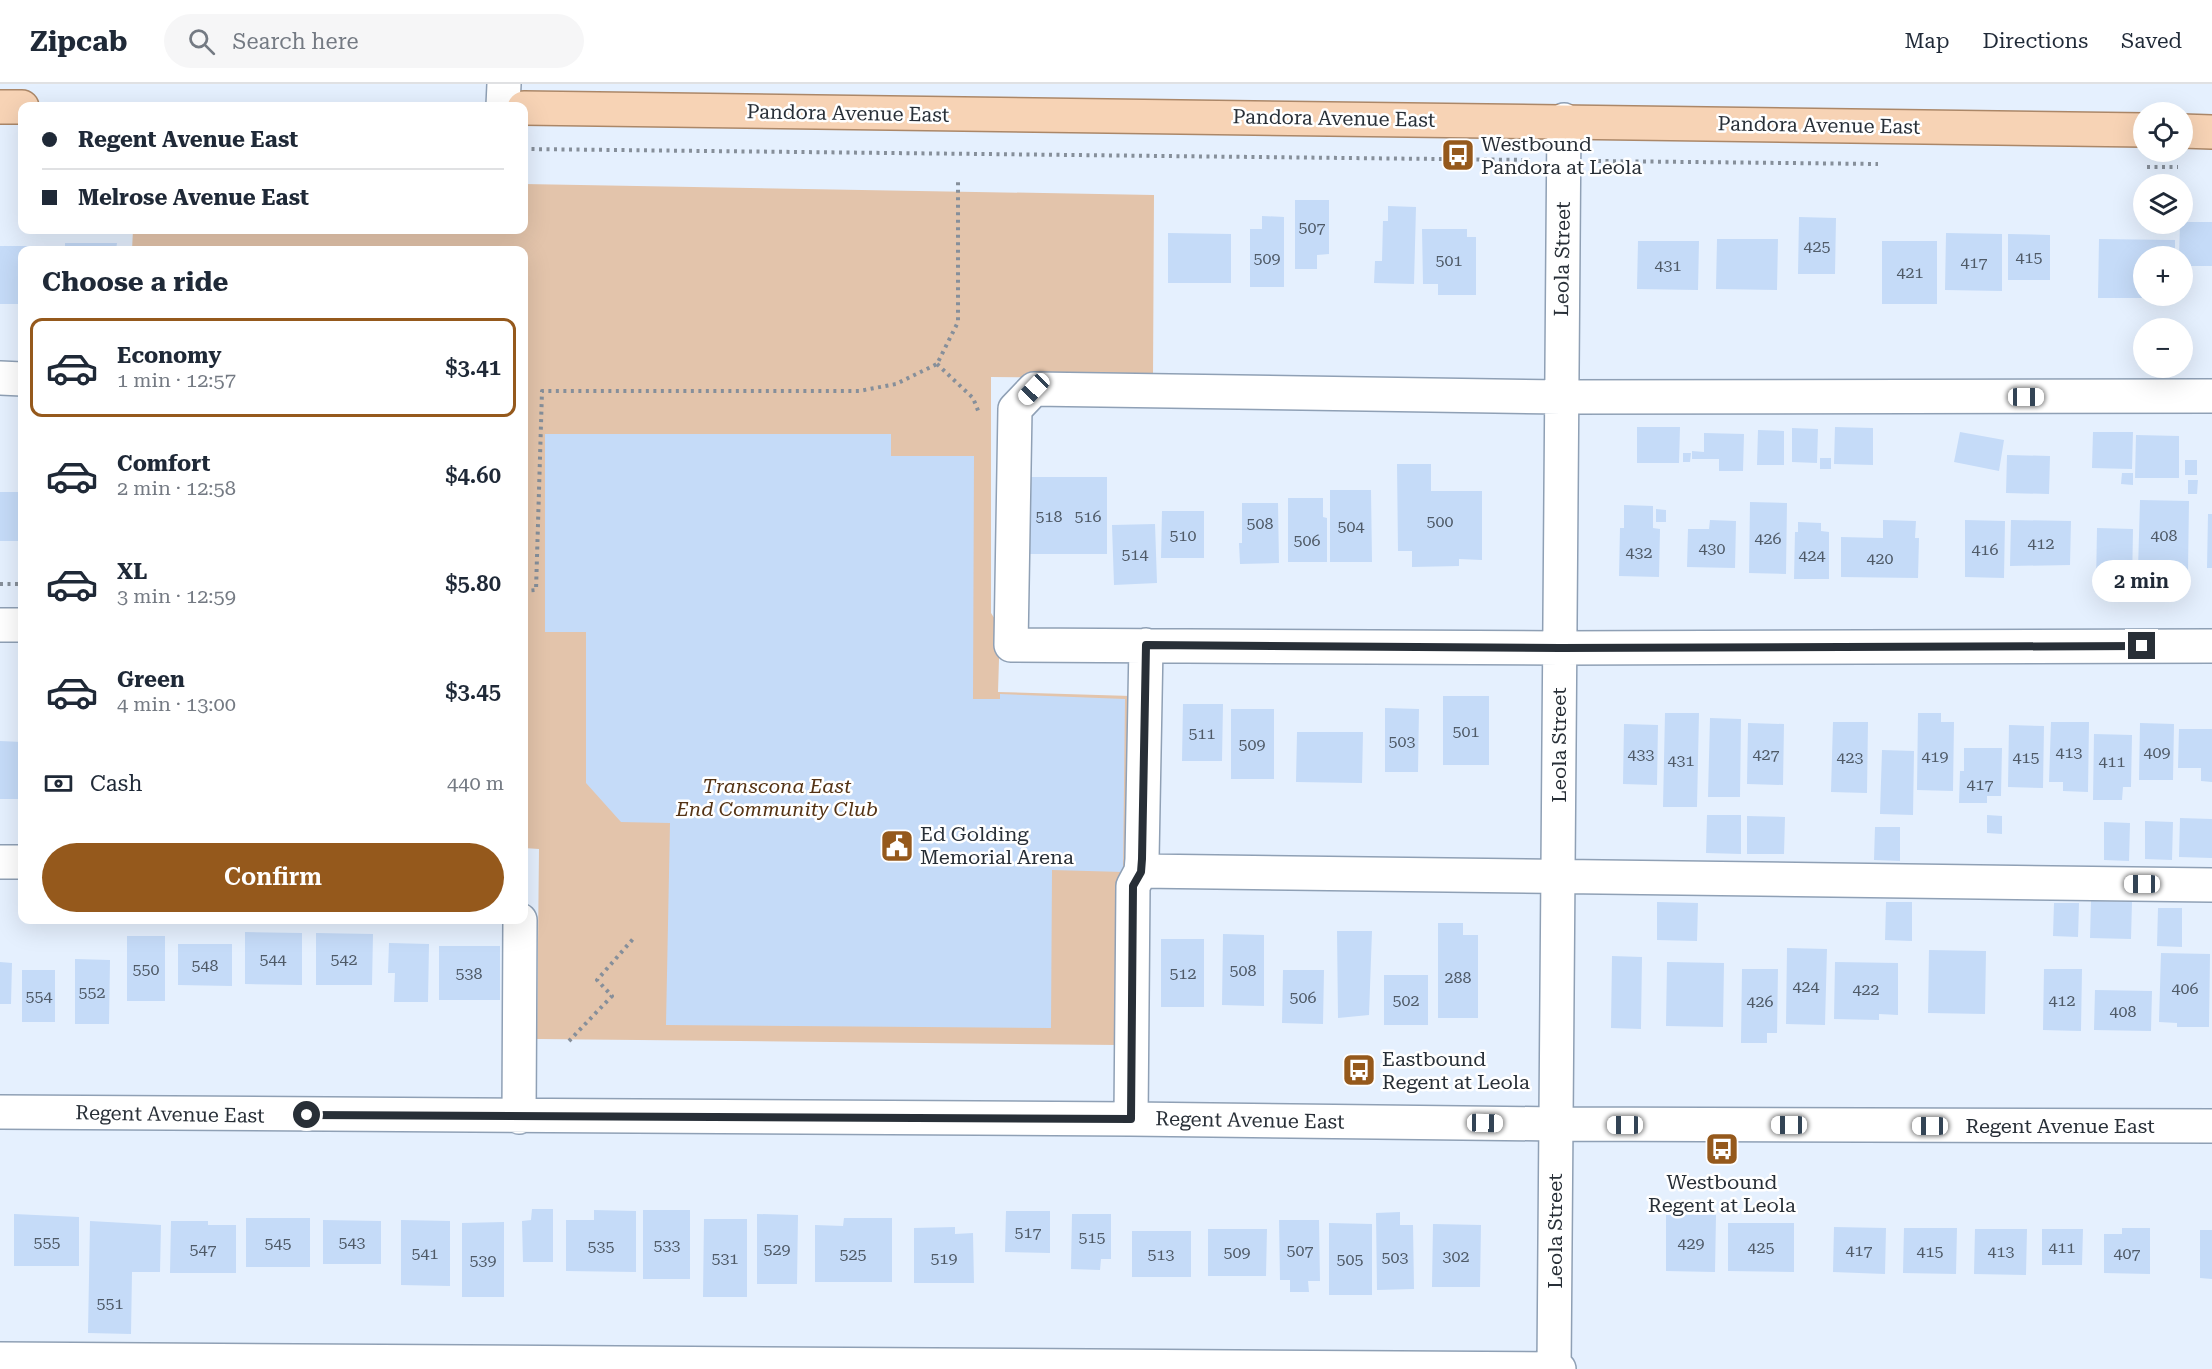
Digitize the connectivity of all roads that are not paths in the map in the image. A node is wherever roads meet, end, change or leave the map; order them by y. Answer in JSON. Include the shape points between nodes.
{"nodes":[{"id":1,"x":504,"y":84,"type":"edge"},
{"id":2,"x":504,"y":102,"type":"edge"},
{"id":3,"x":0,"y":107,"type":"edge"},
{"id":4,"x":18,"y":107,"type":"edge"},
{"id":5,"x":528,"y":108,"type":"edge"},
{"id":6,"x":1564,"y":120,"type":"junction"},
{"id":7,"x":2133,"y":130,"type":"edge"},
{"id":8,"x":2193,"y":131,"type":"edge"},
{"id":9,"x":2212,"y":132,"type":"edge"},
{"id":10,"x":0,"y":378,"type":"edge"},
{"id":11,"x":18,"y":379,"type":"edge"},
{"id":12,"x":2212,"y":396,"type":"edge"},
{"id":13,"x":1561,"y":397,"type":"junction"},
{"id":14,"x":0,"y":625,"type":"edge"},
{"id":15,"x":18,"y":626,"type":"edge"},
{"id":16,"x":1146,"y":645,"type":"junction"},
{"id":17,"x":2212,"y":646,"type":"edge"},
{"id":18,"x":1560,"y":648,"type":"junction"},
{"id":19,"x":0,"y":862,"type":"edge"},
{"id":20,"x":18,"y":862,"type":"edge"},
{"id":21,"x":1141,"y":872,"type":"junction"},
{"id":22,"x":1558,"y":877,"type":"junction"},
{"id":23,"x":2212,"y":885,"type":"edge"},
{"id":24,"x":520,"y":924,"type":"edge"},
{"id":25,"x":0,"y":1112,"type":"edge"},
{"id":26,"x":519,"y":1117,"type":"junction"},
{"id":27,"x":1131,"y":1119,"type":"junction"},
{"id":28,"x":1556,"y":1124,"type":"junction"},
{"id":29,"x":2212,"y":1126,"type":"edge"},
{"id":30,"x":0,"y":1359,"type":"edge"},
{"id":31,"x":1554,"y":1369,"type":"edge"},
{"id":32,"x":1559,"y":1369,"type":"edge"}],
"edges":[{"from":1,"to":2,"type":"street"},
{"from":3,"to":4,"type":"main road"},
{"from":5,"to":6,"type":"main road","name":"Pandora Avenue East"},
{"from":6,"to":7,"type":"main road","name":"Pandora Avenue East"},
{"from":6,"to":13,"type":"street","name":"Leola Street"},
{"from":8,"to":9,"type":"main road"},
{"from":10,"to":11,"type":"street"},
{"from":12,"to":13,"type":"street"},
{"from":13,"to":16,"type":"street","via":[[1034,389],[1015,409],[1011,645]]},
{"from":13,"to":18,"type":"street","name":"Leola Street"},
{"from":14,"to":15,"type":"street"},
{"from":16,"to":18,"type":"street"},
{"from":16,"to":21,"type":"street"},
{"from":17,"to":18,"type":"street"},
{"from":18,"to":22,"type":"street","name":"Leola Street"},
{"from":19,"to":20,"type":"street"},
{"from":21,"to":22,"type":"street"},
{"from":21,"to":27,"type":"street","via":[[1133,886]]},
{"from":22,"to":23,"type":"street"},
{"from":22,"to":28,"type":"street","name":"Leola Street"},
{"from":24,"to":26,"type":"street"},
{"from":25,"to":26,"type":"street","name":"Regent Avenue East"},
{"from":26,"to":27,"type":"street","name":"Regent Avenue East"},
{"from":27,"to":28,"type":"street","name":"Regent Avenue East"},
{"from":28,"to":29,"type":"street","name":"Regent Avenue East"},
{"from":28,"to":31,"type":"street","name":"Leola Street"},
{"from":30,"to":31,"type":"street"},
{"from":31,"to":32,"type":"street"}]}
